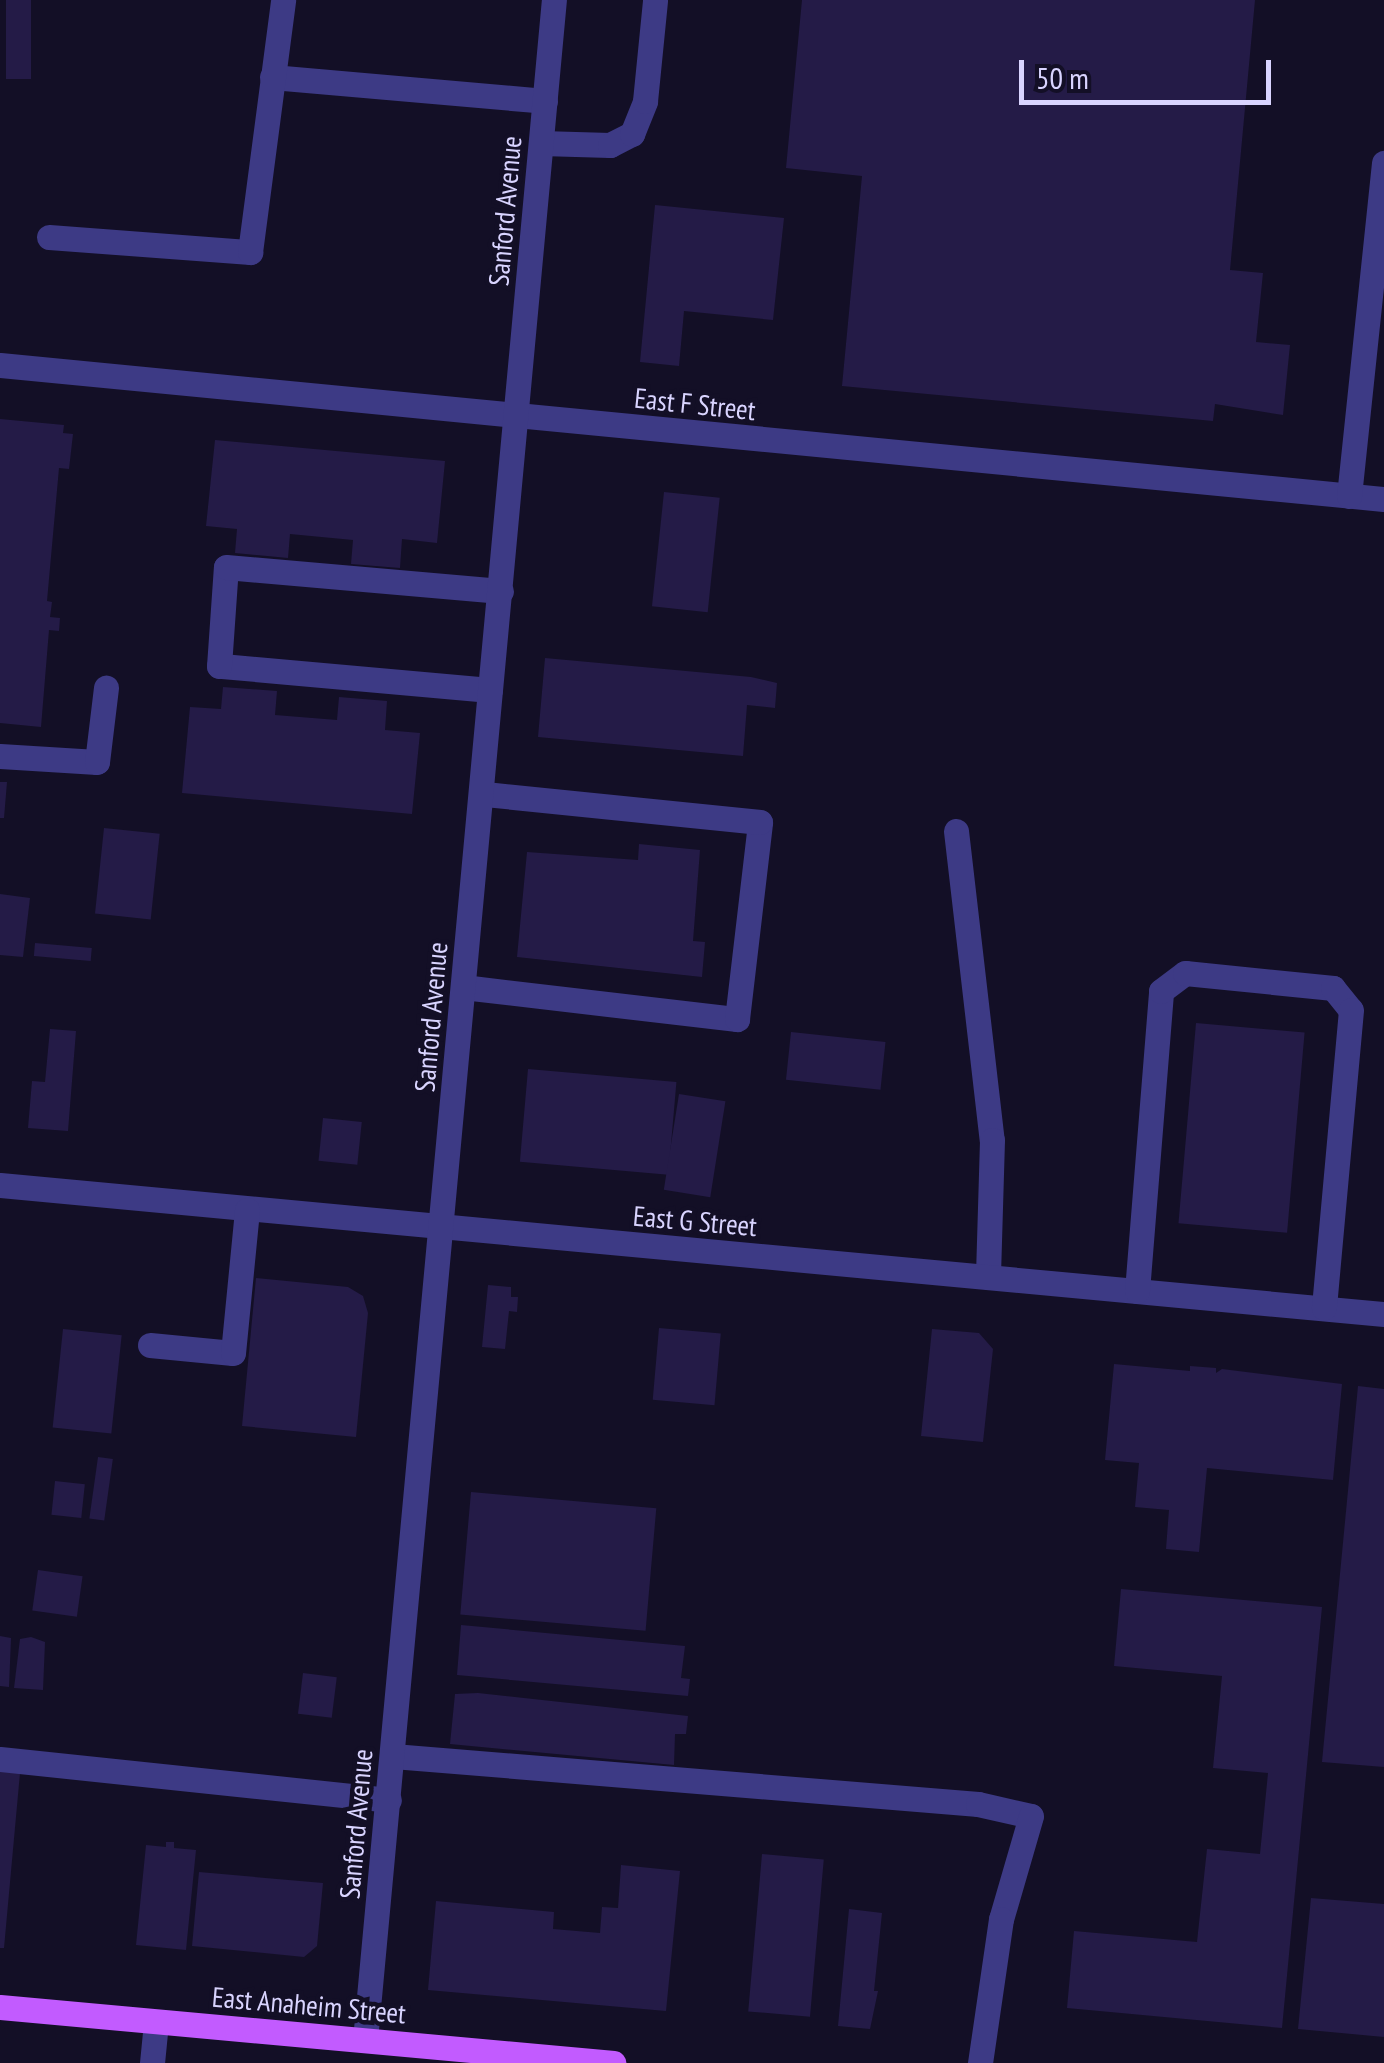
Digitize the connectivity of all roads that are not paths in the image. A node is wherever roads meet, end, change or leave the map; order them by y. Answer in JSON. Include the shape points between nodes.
{"nodes":[{"id":1,"x":282,"y":0,"type":"edge"},
{"id":2,"x":554,"y":0,"type":"edge"},
{"id":3,"x":655,"y":0,"type":"edge"},
{"id":4,"x":272,"y":78,"type":"junction"},
{"id":5,"x":545,"y":101,"type":"junction"},
{"id":6,"x":541,"y":143,"type":"junction"},
{"id":7,"x":1384,"y":164,"type":"edge"},
{"id":8,"x":49,"y":237,"type":"dead end"},
{"id":9,"x":0,"y":364,"type":"edge"},
{"id":10,"x":516,"y":416,"type":"junction"},
{"id":11,"x":1349,"y":496,"type":"junction"},
{"id":12,"x":1384,"y":499,"type":"edge"},
{"id":13,"x":501,"y":591,"type":"junction"},
{"id":14,"x":106,"y":688,"type":"dead end"},
{"id":15,"x":490,"y":690,"type":"junction"},
{"id":16,"x":0,"y":756,"type":"edge"},
{"id":17,"x":482,"y":794,"type":"junction"},
{"id":18,"x":956,"y":831,"type":"dead end"},
{"id":19,"x":463,"y":987,"type":"junction"},
{"id":20,"x":0,"y":1186,"type":"edge"},
{"id":21,"x":246,"y":1210,"type":"junction"},
{"id":22,"x":442,"y":1229,"type":"junction"},
{"id":23,"x":988,"y":1276,"type":"junction"},
{"id":24,"x":1136,"y":1291,"type":"junction"},
{"id":25,"x":1324,"y":1308,"type":"junction"},
{"id":26,"x":1384,"y":1314,"type":"edge"},
{"id":27,"x":150,"y":1345,"type":"dead end"},
{"id":28,"x":393,"y":1756,"type":"junction"},
{"id":29,"x":0,"y":1759,"type":"edge"},
{"id":30,"x":390,"y":1800,"type":"junction"},
{"id":31,"x":0,"y":2007,"type":"edge"},
{"id":32,"x":156,"y":2022,"type":"junction"},
{"id":33,"x":365,"y":2040,"type":"junction"},
{"id":34,"x":152,"y":2063,"type":"edge"},
{"id":35,"x":613,"y":2063,"type":"edge"},
{"id":36,"x":980,"y":2063,"type":"edge"}],
"edges":[{"from":1,"to":4,"type":"street"},
{"from":2,"to":5,"type":"street","name":"Sanford Avenue"},
{"from":3,"to":6,"type":"street","via":[[645,101],[632,134],[610,144]]},
{"from":4,"to":5,"type":"street"},
{"from":4,"to":8,"type":"street","via":[[250,252]]},
{"from":5,"to":6,"type":"street","name":"Sanford Avenue"},
{"from":6,"to":10,"type":"street","name":"Sanford Avenue"},
{"from":7,"to":11,"type":"street"},
{"from":9,"to":10,"type":"street","name":"East F Street"},
{"from":10,"to":11,"type":"street","name":"East F Street"},
{"from":10,"to":13,"type":"street","name":"Sanford Avenue"},
{"from":11,"to":12,"type":"street","name":"East F Street"},
{"from":13,"to":15,"type":"street","name":"Sanford Avenue"},
{"from":13,"to":15,"type":"street","via":[[226,566],[219,666]]},
{"from":14,"to":16,"type":"street","via":[[97,762]]},
{"from":15,"to":17,"type":"street","name":"Sanford Avenue"},
{"from":17,"to":19,"type":"street","name":"Sanford Avenue"},
{"from":17,"to":19,"type":"street","via":[[760,822],[736,1019]]},
{"from":18,"to":23,"type":"street","via":[[992,1140]]},
{"from":19,"to":22,"type":"street","name":"Sanford Avenue"},
{"from":20,"to":21,"type":"street","name":"East G Street"},
{"from":21,"to":22,"type":"street","name":"East G Street"},
{"from":21,"to":27,"type":"street","via":[[233,1353]]},
{"from":22,"to":23,"type":"street","name":"East G Street"},
{"from":22,"to":28,"type":"street","name":"Sanford Avenue"},
{"from":23,"to":24,"type":"street","name":"East G Street"},
{"from":24,"to":25,"type":"street","name":"East G Street"},
{"from":24,"to":25,"type":"street","via":[[1161,991],[1184,973],[1333,988],[1351,1010]]},
{"from":25,"to":26,"type":"street","name":"East G Street"},
{"from":28,"to":30,"type":"street","name":"Sanford Avenue"},
{"from":28,"to":36,"type":"street","via":[[978,1804],[1031,1816],[1000,1919]]},
{"from":29,"to":30,"type":"street"},
{"from":30,"to":33,"type":"street","name":"Sanford Avenue"},
{"from":31,"to":32,"type":"main road","name":"East Anaheim Street"},
{"from":32,"to":33,"type":"main road","name":"East Anaheim Street"},
{"from":32,"to":34,"type":"street"},
{"from":33,"to":35,"type":"main road","name":"East Anaheim Street"}]}
